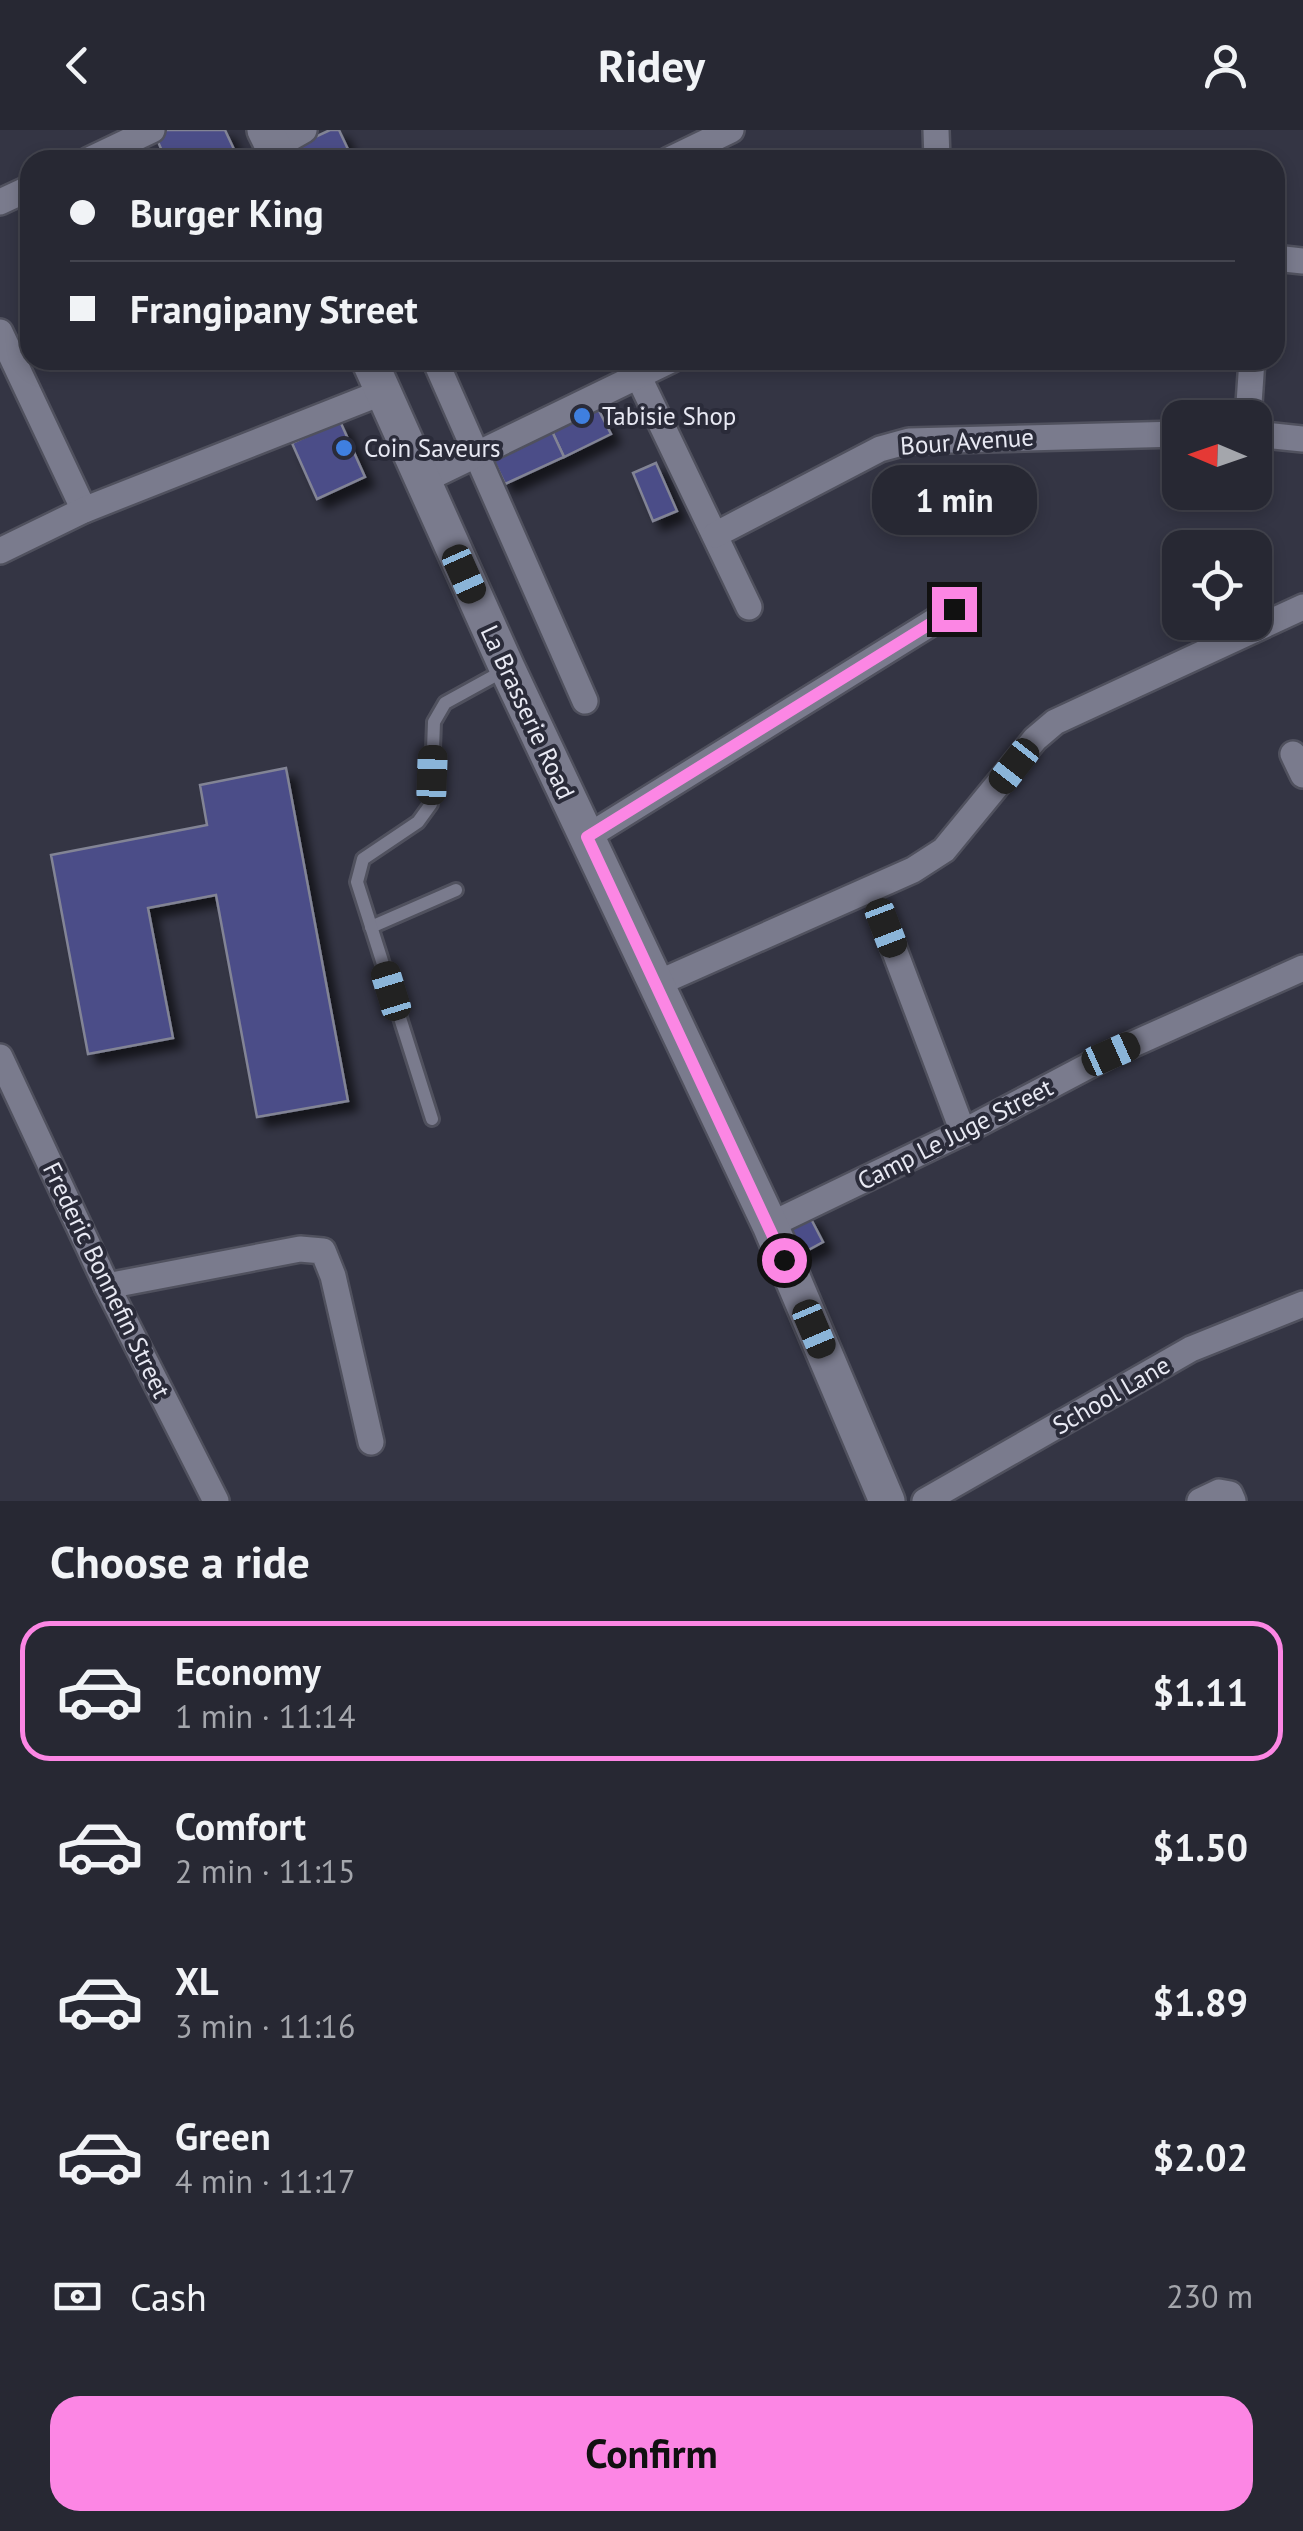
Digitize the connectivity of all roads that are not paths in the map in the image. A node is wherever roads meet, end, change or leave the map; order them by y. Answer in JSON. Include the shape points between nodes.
{"nodes":[{"id":1,"x":152,"y":130,"type":"edge"},
{"id":2,"x":731,"y":130,"type":"edge"},
{"id":3,"x":110,"y":150,"type":"edge"},
{"id":4,"x":690,"y":150,"type":"edge"},
{"id":5,"x":0,"y":332,"type":"edge"},
{"id":6,"x":439,"y":370,"type":"edge"},
{"id":7,"x":630,"y":370,"type":"edge"},
{"id":8,"x":635,"y":370,"type":"edge"},
{"id":9,"x":1251,"y":370,"type":"edge"},
{"id":10,"x":376,"y":376,"type":"edge"},
{"id":11,"x":1249,"y":400,"type":"edge"},
{"id":12,"x":1162,"y":434,"type":"edge"},
{"id":13,"x":1272,"y":436,"type":"edge"},
{"id":14,"x":1303,"y":439,"type":"edge"},
{"id":15,"x":478,"y":455,"type":"junction"},
{"id":16,"x":422,"y":481,"type":"junction"},
{"id":17,"x":84,"y":510,"type":"junction"},
{"id":18,"x":715,"y":535,"type":"junction"},
{"id":19,"x":0,"y":551,"type":"edge"},
{"id":20,"x":749,"y":606,"type":"dead end"},
{"id":21,"x":1303,"y":606,"type":"edge"},
{"id":22,"x":954,"y":609,"type":"dead end"},
{"id":23,"x":507,"y":668,"type":"junction"},
{"id":24,"x":585,"y":701,"type":"dead end"},
{"id":25,"x":587,"y":837,"type":"junction"},
{"id":26,"x":456,"y":890,"type":"dead end"},
{"id":27,"x":371,"y":927,"type":"junction"},
{"id":28,"x":886,"y":928,"type":"dead end"},
{"id":29,"x":1303,"y":968,"type":"edge"},
{"id":30,"x":656,"y":984,"type":"junction"},
{"id":31,"x":0,"y":1057,"type":"edge"},
{"id":32,"x":10,"y":1104,"type":"edge"},
{"id":33,"x":432,"y":1119,"type":"dead end"},
{"id":34,"x":963,"y":1132,"type":"junction"},
{"id":35,"x":770,"y":1226,"type":"junction"},
{"id":36,"x":108,"y":1286,"type":"junction"},
{"id":37,"x":1303,"y":1304,"type":"edge"},
{"id":38,"x":371,"y":1442,"type":"dead end"},
{"id":39,"x":216,"y":1501,"type":"edge"},
{"id":40,"x":887,"y":1501,"type":"edge"},
{"id":41,"x":926,"y":1501,"type":"edge"},
{"id":42,"x":1200,"y":1501,"type":"edge"},
{"id":43,"x":1233,"y":1501,"type":"edge"}],
"edges":[{"from":1,"to":3,"type":"street"},
{"from":2,"to":4,"type":"street"},
{"from":5,"to":17,"type":"street"},
{"from":6,"to":15,"type":"street"},
{"from":7,"to":15,"type":"street"},
{"from":8,"to":18,"type":"street"},
{"from":9,"to":11,"type":"street"},
{"from":10,"to":16,"type":"main road","name":"La Brasserie Road"},
{"from":10,"to":17,"type":"street"},
{"from":12,"to":18,"type":"street","name":"Bour Avenue","via":[[909,441],[880,449]]},
{"from":13,"to":14,"type":"street"},
{"from":15,"to":16,"type":"street"},
{"from":15,"to":24,"type":"street"},
{"from":16,"to":23,"type":"main road","name":"La Brasserie Road"},
{"from":17,"to":19,"type":"street"},
{"from":18,"to":20,"type":"street"},
{"from":21,"to":30,"type":"street","via":[[1055,722],[944,850],[913,870]]},
{"from":22,"to":25,"type":"street"},
{"from":23,"to":25,"type":"main road","name":"La Brasserie Road"},
{"from":23,"to":27,"type":"lane","via":[[445,703],[434,722],[431,804],[418,822],[363,859],[357,882]]},
{"from":25,"to":30,"type":"main road","name":"La Brasserie Road"},
{"from":26,"to":27,"type":"lane"},
{"from":27,"to":33,"type":"lane"},
{"from":28,"to":34,"type":"street"},
{"from":29,"to":34,"type":"street","name":"Camp Le Juge Street","via":[[1111,1054]]},
{"from":30,"to":35,"type":"main road","name":"La Brasserie Road"},
{"from":31,"to":32,"type":"street","name":"Frederic Bonnefin Street"},
{"from":32,"to":36,"type":"street","name":"Frederic Bonnefin Street"},
{"from":34,"to":35,"type":"street","name":"Camp Le Juge Street"},
{"from":35,"to":40,"type":"main road","name":"La Brasserie Road"},
{"from":36,"to":38,"type":"street","via":[[323,1250]]},
{"from":36,"to":39,"type":"street","name":"Frederic Bonnefin Street"},
{"from":37,"to":41,"type":"street","name":"School Lane","via":[[1191,1349]]},
{"from":42,"to":43,"type":"street","via":[[1219,1492]]}]}
